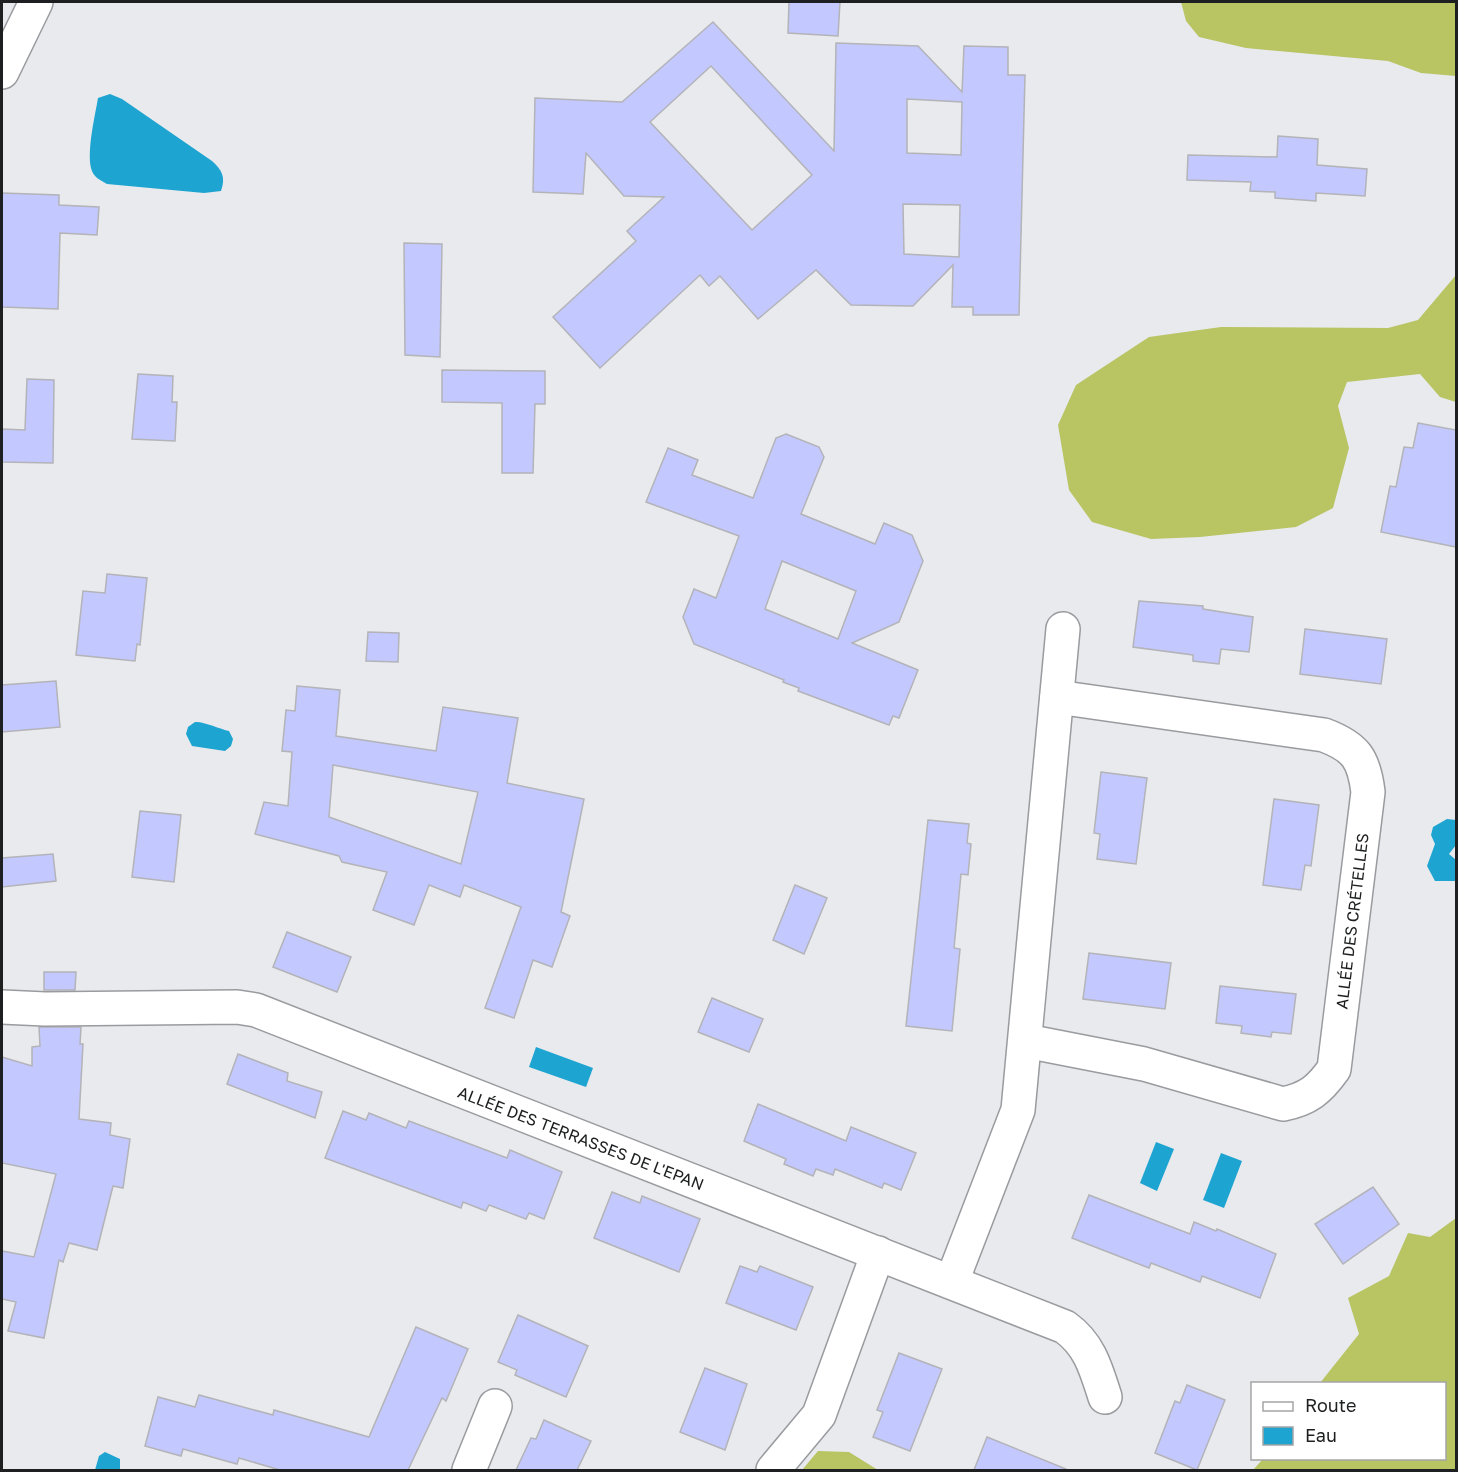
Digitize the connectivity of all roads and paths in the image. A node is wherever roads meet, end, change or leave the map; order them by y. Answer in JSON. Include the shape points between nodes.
{"nodes":[{"id":1,"x":36,"y":2,"type":"edge"},
{"id":2,"x":2,"y":72,"type":"edge"},
{"id":3,"x":1063,"y":629,"type":"dead end"},
{"id":4,"x":1057,"y":697,"type":"junction"},
{"id":5,"x":2,"y":1007,"type":"edge"},
{"id":6,"x":1026,"y":1041,"type":"junction"},
{"id":7,"x":878,"y":1253,"type":"junction"},
{"id":8,"x":952,"y":1281,"type":"junction"},
{"id":9,"x":1106,"y":1397,"type":"dead end"},
{"id":10,"x":495,"y":1406,"type":"dead end"},
{"id":11,"x":470,"y":1470,"type":"edge"},
{"id":12,"x":773,"y":1470,"type":"edge"}],
"edges":[{"from":1,"to":2,"type":"street"},
{"from":3,"to":4,"type":"street"},
{"from":4,"to":6,"type":"street"},
{"from":4,"to":6,"type":"street","name":"ALLÉE DES CRÉTELLES","via":[[1324,735],[1357,754],[1366,772],[1368,792],[1334,1069],[1321,1088],[1305,1100],[1283,1104],[1144,1064]]},
{"from":5,"to":7,"type":"street","name":"ALLÉE DES TERRASSES DE L'EPAN","via":[[256,1010]]},
{"from":6,"to":8,"type":"street","via":[[1018,1110]]},
{"from":7,"to":8,"type":"street","name":"ALLÉE DES TERRASSES DE L'EPAN"},
{"from":7,"to":12,"type":"street","via":[[819,1415]]},
{"from":8,"to":9,"type":"street","name":"ALLÉE DES TERRASSES DE L'EPAN","via":[[1065,1327],[1080,1337],[1092,1356]]},
{"from":10,"to":11,"type":"street"}]}
